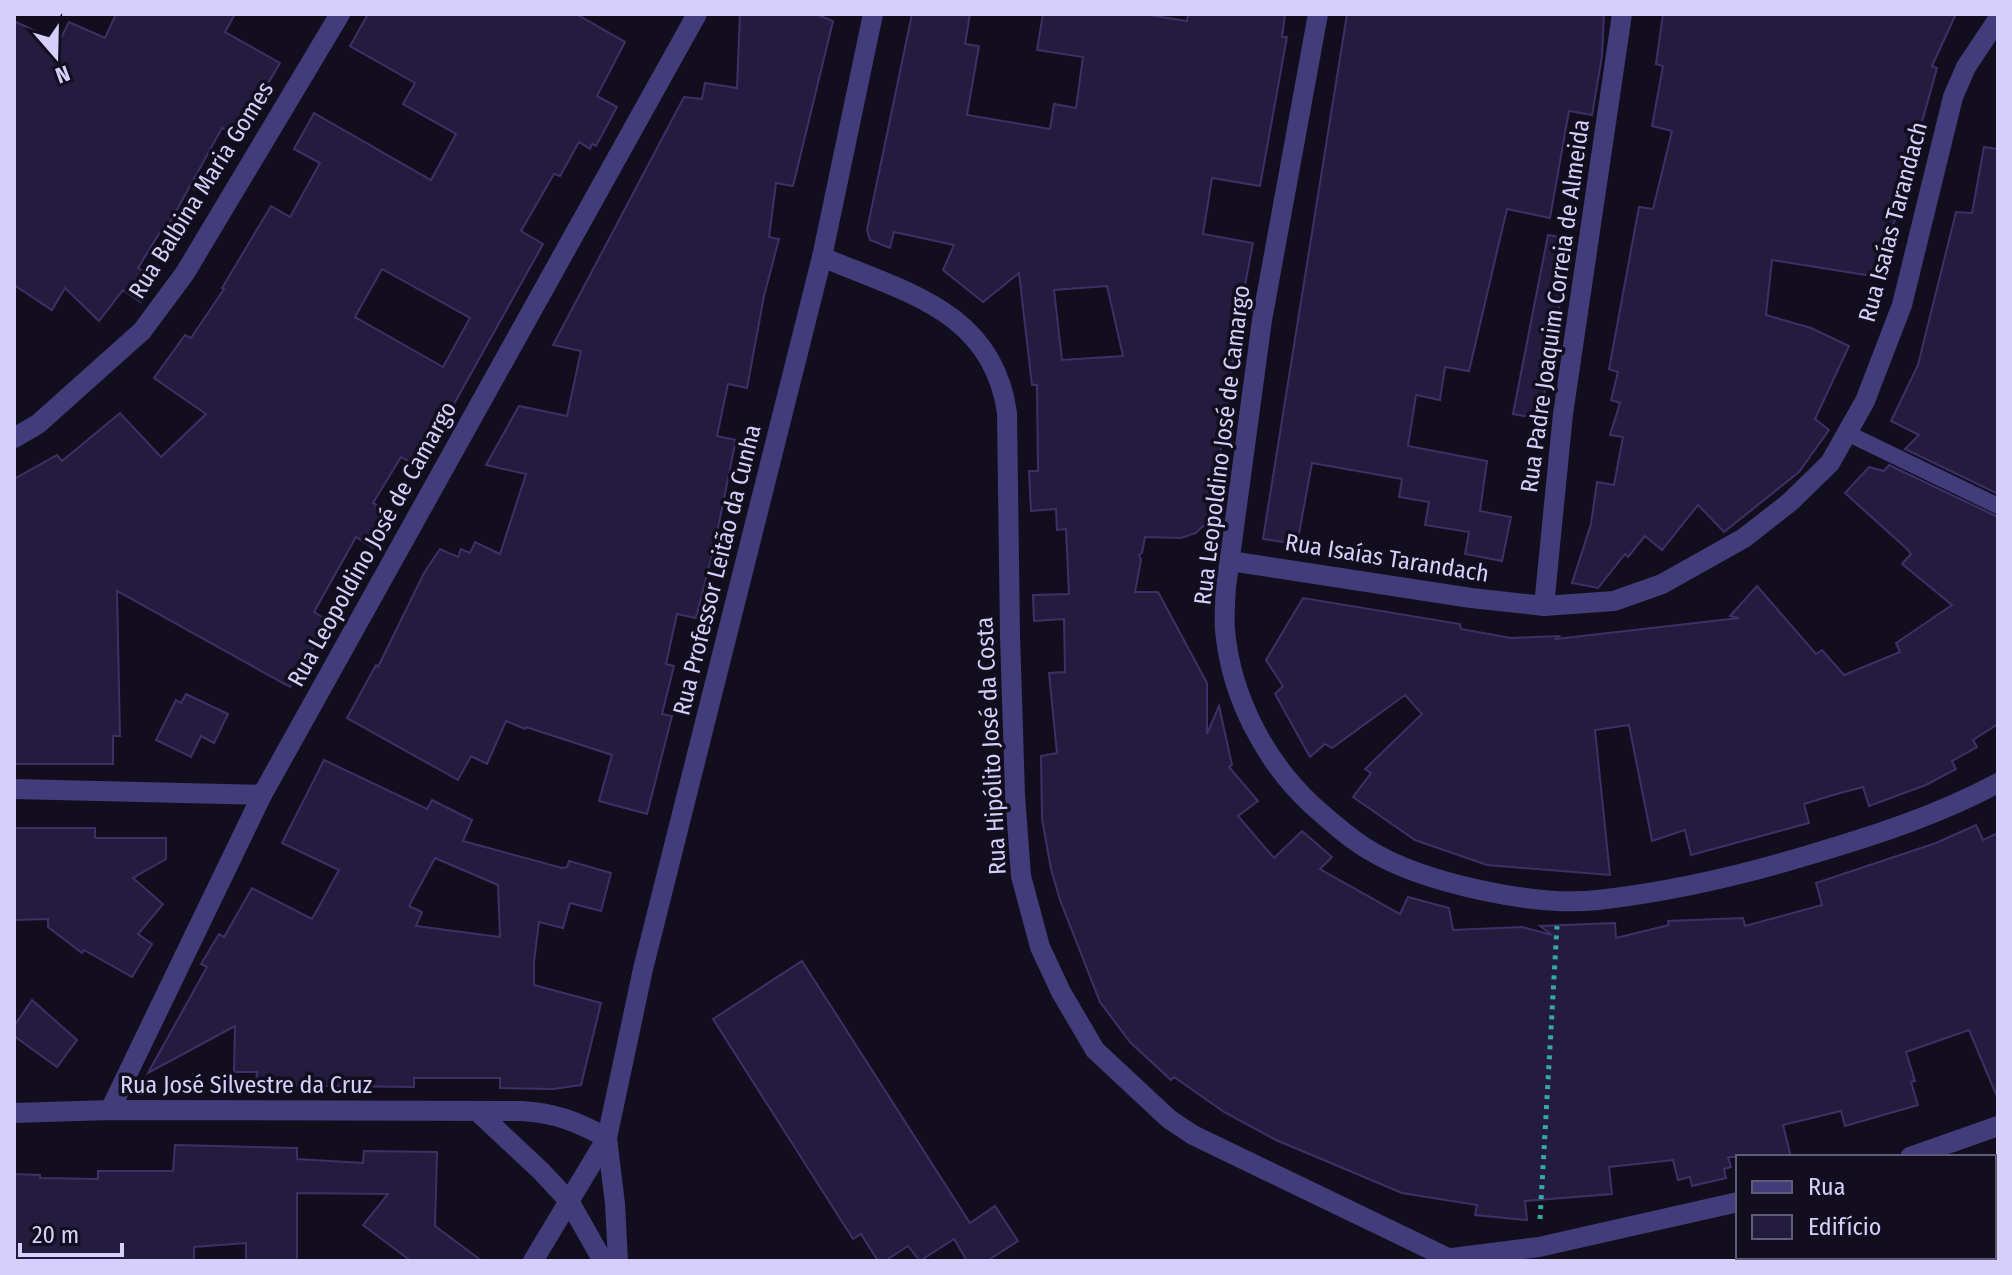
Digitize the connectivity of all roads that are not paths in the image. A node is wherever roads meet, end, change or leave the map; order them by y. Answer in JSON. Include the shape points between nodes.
{"nodes":[{"id":1,"x":340,"y":14,"type":"edge"},
{"id":2,"x":697,"y":14,"type":"edge"},
{"id":3,"x":873,"y":14,"type":"edge"},
{"id":4,"x":1318,"y":14,"type":"edge"},
{"id":5,"x":1622,"y":14,"type":"edge"},
{"id":6,"x":1998,"y":19,"type":"edge"},
{"id":7,"x":822,"y":257,"type":"junction"},
{"id":8,"x":1847,"y":433,"type":"junction"},
{"id":9,"x":14,"y":438,"type":"edge"},
{"id":10,"x":1998,"y":506,"type":"edge"},
{"id":11,"x":1230,"y":561,"type":"junction"},
{"id":12,"x":1544,"y":606,"type":"junction"},
{"id":13,"x":1998,"y":783,"type":"edge"},
{"id":14,"x":14,"y":789,"type":"edge"},
{"id":15,"x":262,"y":795,"type":"junction"},
{"id":16,"x":110,"y":1110,"type":"junction"},
{"id":17,"x":478,"y":1112,"type":"junction"},
{"id":18,"x":14,"y":1113,"type":"edge"},
{"id":19,"x":1998,"y":1126,"type":"edge"},
{"id":20,"x":607,"y":1138,"type":"junction"},
{"id":21,"x":1916,"y":1155,"type":"edge"},
{"id":22,"x":569,"y":1201,"type":"junction"},
{"id":23,"x":1736,"y":1202,"type":"edge"},
{"id":24,"x":1529,"y":1253,"type":"edge"},
{"id":25,"x":1440,"y":1260,"type":"edge"},
{"id":26,"x":533,"y":1261,"type":"edge"},
{"id":27,"x":603,"y":1261,"type":"edge"},
{"id":28,"x":618,"y":1261,"type":"edge"}],
"edges":[{"from":1,"to":9,"type":"street","name":"Rua Balbina Maria Gomes","via":[[185,273],[142,331],[38,424]]},
{"from":2,"to":15,"type":"street","name":"Rua Leopoldino José de Camargo"},
{"from":3,"to":7,"type":"street","name":"Rua Professor Leitão da Cunha"},
{"from":4,"to":11,"type":"street","name":"Rua Leopoldino José de Camargo","via":[[1262,320]]},
{"from":5,"to":12,"type":"street","name":"Rua Padre Joaquim Correia de Almeida","via":[[1563,414]]},
{"from":6,"to":8,"type":"street","name":"Rua Isaías Tarandach","via":[[1953,97],[1902,305]]},
{"from":7,"to":20,"type":"street","name":"Rua Professor Leitão da Cunha","via":[[643,969]]},
{"from":7,"to":25,"type":"street","name":"Rua Hipólito José da Costa","via":[[930,302],[965,326],[1004,389],[1021,876],[1040,947],[1095,1050],[1193,1135]]},
{"from":8,"to":10,"type":"lane"},
{"from":8,"to":12,"type":"street","name":"Rua Isaías Tarandach","via":[[1830,463],[1790,502],[1744,538],[1690,569],[1614,601]]},
{"from":11,"to":12,"type":"street","name":"Rua Isaías Tarandach"},
{"from":11,"to":13,"type":"street","name":"Rua Leopoldino José de Camargo","via":[[1225,629],[1232,672],[1244,708],[1273,761],[1326,818],[1371,851],[1431,877],[1496,894],[1596,900],[1767,868],[1903,826]]},
{"from":14,"to":15,"type":"street"},
{"from":15,"to":16,"type":"street","name":"Rua Leopoldino José de Camargo"},
{"from":16,"to":17,"type":"street","name":"Rua José Silvestre da Cruz"},
{"from":16,"to":18,"type":"street","name":"Rua José Silvestre da Cruz"},
{"from":17,"to":20,"type":"street","name":"Rua José Silvestre da Cruz","via":[[551,1113]]},
{"from":17,"to":22,"type":"street"},
{"from":19,"to":21,"type":"street"},
{"from":20,"to":22,"type":"street","name":"Rua Professor Leitão da Cunha"},
{"from":20,"to":28,"type":"street","name":"Rua Professor Leitão da Cunha"},
{"from":22,"to":26,"type":"street","name":"Rua Professor Leitão da Cunha"},
{"from":22,"to":27,"type":"street"},
{"from":23,"to":24,"type":"street"},
{"from":24,"to":25,"type":"street"}]}
